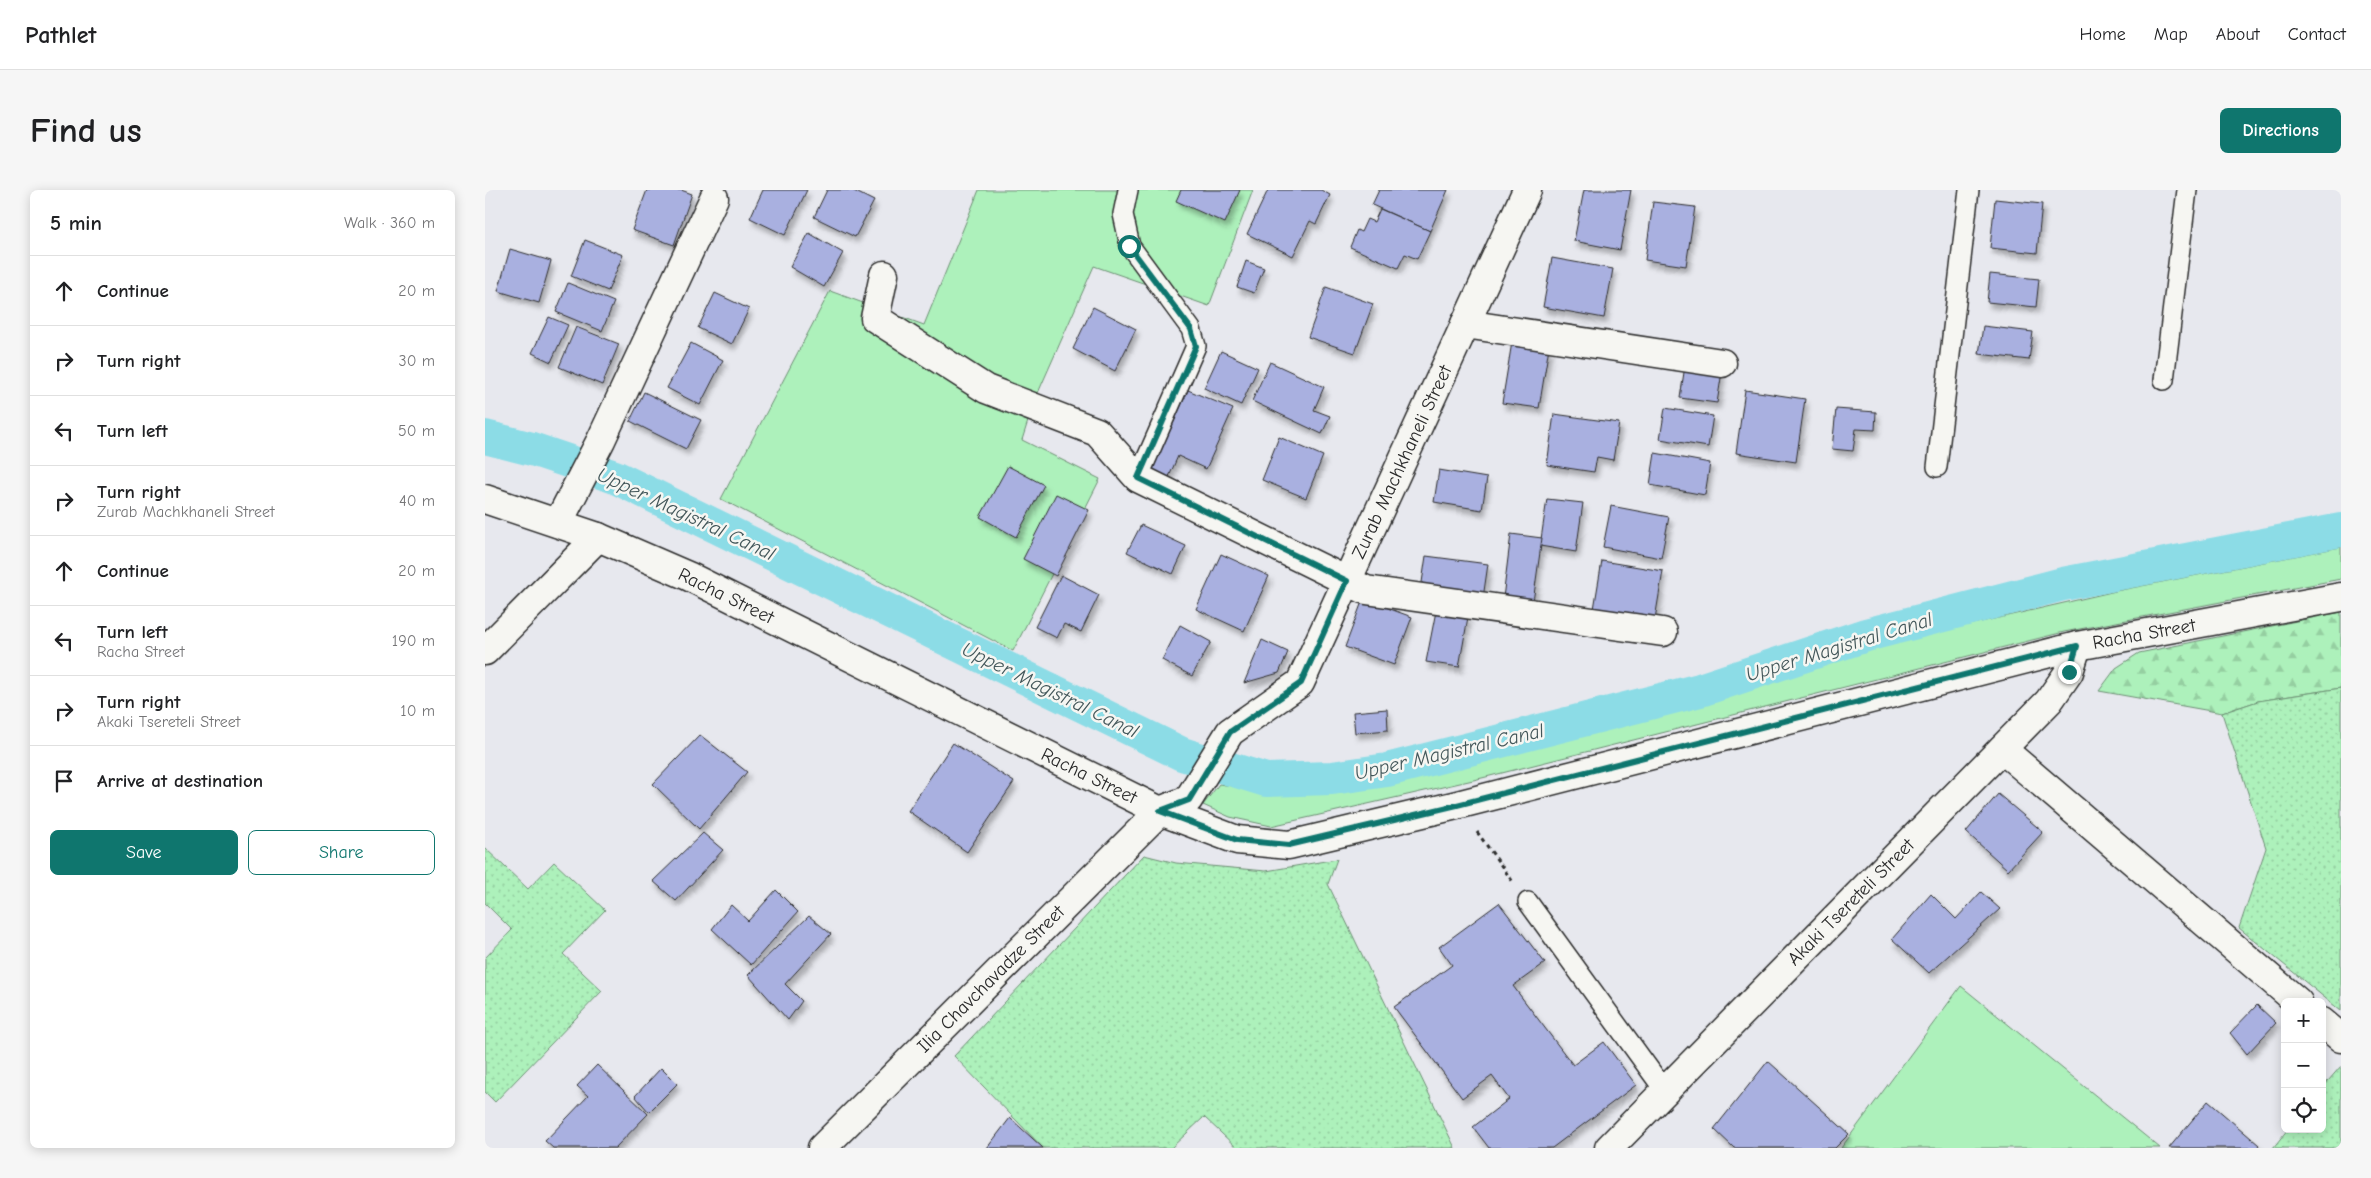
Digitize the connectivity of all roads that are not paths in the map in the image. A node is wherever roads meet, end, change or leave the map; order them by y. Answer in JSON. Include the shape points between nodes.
{"nodes":[{"id":1,"x":1128,"y":190,"type":"edge"},
{"id":2,"x":1527,"y":190,"type":"edge"},
{"id":3,"x":1969,"y":190,"type":"edge"},
{"id":4,"x":2187,"y":190,"type":"edge"},
{"id":5,"x":713,"y":198,"type":"dead end"},
{"id":6,"x":884,"y":275,"type":"dead end"},
{"id":7,"x":1465,"y":324,"type":"junction"},
{"id":8,"x":1721,"y":363,"type":"dead end"},
{"id":9,"x":2165,"y":380,"type":"dead end"},
{"id":10,"x":1937,"y":467,"type":"dead end"},
{"id":11,"x":1138,"y":478,"type":"junction"},
{"id":12,"x":485,"y":499,"type":"edge"},
{"id":13,"x":558,"y":523,"type":"junction"},
{"id":14,"x":598,"y":537,"type":"junction"},
{"id":15,"x":1347,"y":581,"type":"junction"},
{"id":16,"x":2341,"y":597,"type":"edge"},
{"id":17,"x":1663,"y":632,"type":"dead end"},
{"id":18,"x":2077,"y":646,"type":"junction"},
{"id":19,"x":485,"y":652,"type":"edge"},
{"id":20,"x":2002,"y":750,"type":"junction"},
{"id":21,"x":1160,"y":811,"type":"junction"},
{"id":22,"x":1528,"y":902,"type":"road end"},
{"id":23,"x":2293,"y":998,"type":"edge"},
{"id":24,"x":2326,"y":1025,"type":"edge"},
{"id":25,"x":2341,"y":1038,"type":"edge"},
{"id":26,"x":1665,"y":1091,"type":"junction"},
{"id":27,"x":822,"y":1148,"type":"edge"},
{"id":28,"x":1609,"y":1148,"type":"edge"}],
"edges":[{"from":1,"to":11,"type":"lane","via":[[1123,214],[1129,246],[1191,329],[1196,346]]},
{"from":2,"to":7,"type":"street","name":"Zurab Machkhaneli Street"},
{"from":3,"to":10,"type":"lane"},
{"from":4,"to":9,"type":"lane"},
{"from":5,"to":13,"type":"street","via":[[601,440]]},
{"from":6,"to":11,"type":"street","via":[[875,318],[986,389],[1097,432]]},
{"from":7,"to":8,"type":"street"},
{"from":7,"to":15,"type":"street","name":"Zurab Machkhaneli Street"},
{"from":11,"to":15,"type":"street"},
{"from":12,"to":13,"type":"street","name":"Racha Street"},
{"from":13,"to":14,"type":"street","name":"Racha Street"},
{"from":14,"to":19,"type":"street"},
{"from":14,"to":21,"type":"street","name":"Racha Street","via":[[688,576]]},
{"from":15,"to":17,"type":"street","via":[[1366,590]]},
{"from":15,"to":21,"type":"street","name":"Zurab Machkhaneli Street","via":[[1301,683],[1230,732],[1189,800]]},
{"from":16,"to":18,"type":"street","name":"Racha Street"},
{"from":18,"to":20,"type":"street","name":"Akaki Tsereteli Street","via":[[2069,672],[2049,701]]},
{"from":18,"to":21,"type":"street","name":"Racha Street","via":[[1289,845],[1237,840]]},
{"from":20,"to":23,"type":"street"},
{"from":20,"to":26,"type":"street","name":"Akaki Tsereteli Street"},
{"from":21,"to":27,"type":"street","name":"Ilia Chavchavadze Street"},
{"from":22,"to":26,"type":"lane"},
{"from":24,"to":25,"type":"street"},
{"from":26,"to":28,"type":"street","name":"Akaki Tsereteli Street"}]}
